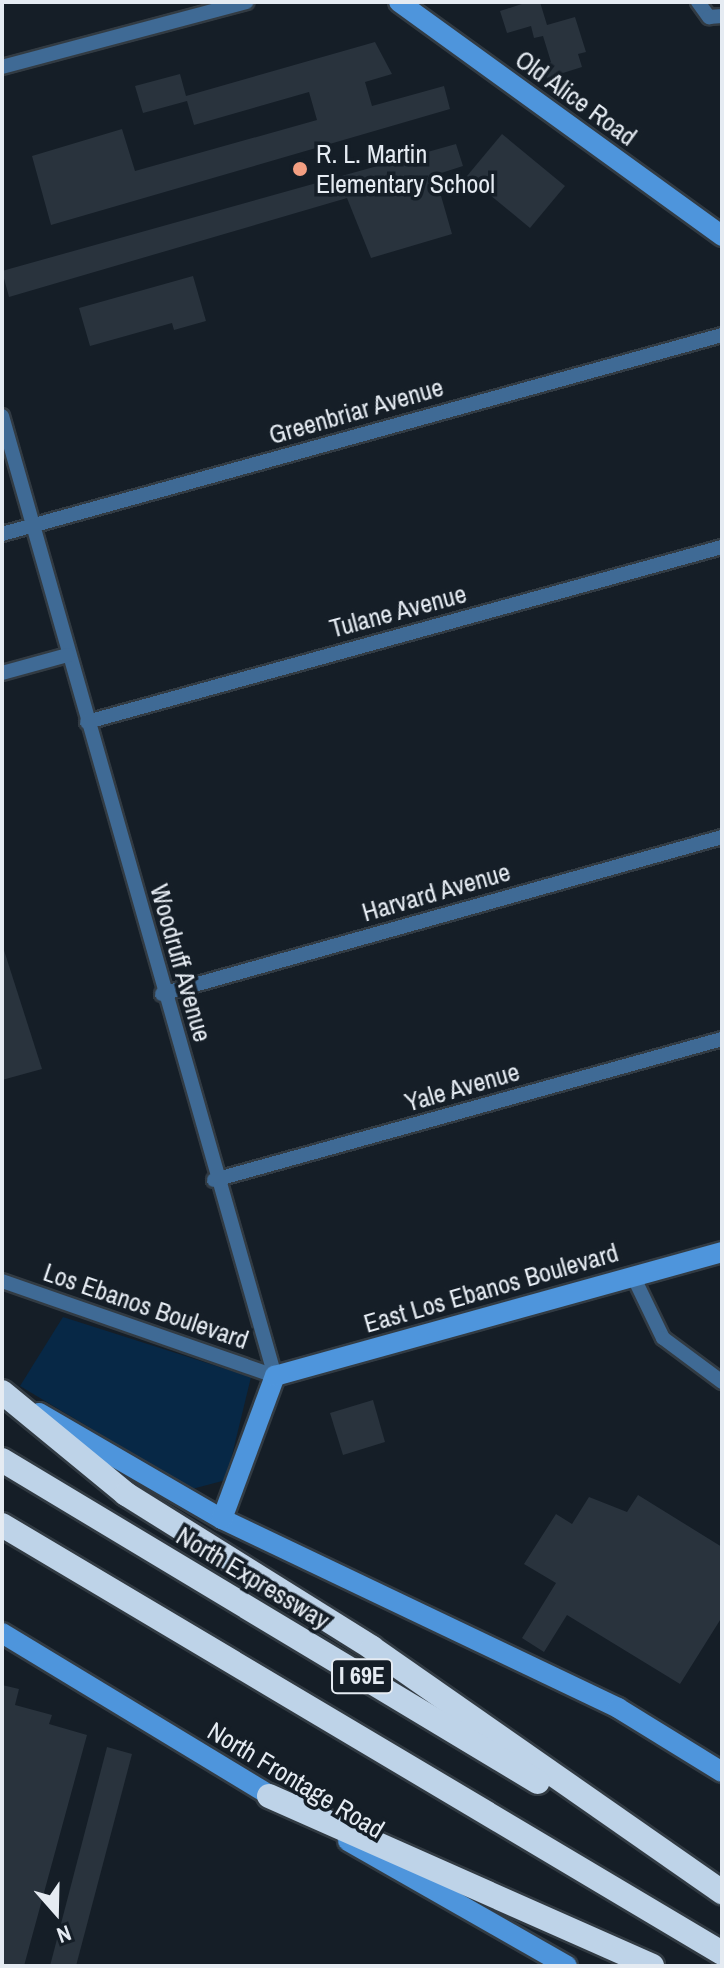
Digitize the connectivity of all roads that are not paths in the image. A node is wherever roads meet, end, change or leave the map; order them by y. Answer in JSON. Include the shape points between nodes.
{"nodes":[{"id":1,"x":246,"y":2,"type":"edge"},
{"id":2,"x":399,"y":2,"type":"edge"},
{"id":3,"x":698,"y":2,"type":"edge"},
{"id":4,"x":722,"y":16,"type":"edge"},
{"id":5,"x":2,"y":67,"type":"edge"},
{"id":6,"x":722,"y":236,"type":"edge"},
{"id":7,"x":722,"y":335,"type":"edge"},
{"id":8,"x":2,"y":416,"type":"edge"},
{"id":9,"x":32,"y":526,"type":"junction"},
{"id":10,"x":2,"y":534,"type":"edge"},
{"id":11,"x":722,"y":547,"type":"edge"},
{"id":12,"x":68,"y":655,"type":"junction"},
{"id":13,"x":2,"y":673,"type":"edge"},
{"id":14,"x":87,"y":722,"type":"junction"},
{"id":15,"x":722,"y":837,"type":"edge"},
{"id":16,"x":162,"y":994,"type":"junction"},
{"id":17,"x":722,"y":1039,"type":"edge"},
{"id":18,"x":214,"y":1180,"type":"junction"},
{"id":19,"x":722,"y":1252,"type":"edge"},
{"id":20,"x":633,"y":1276,"type":"junction"},
{"id":21,"x":2,"y":1281,"type":"edge"},
{"id":22,"x":275,"y":1376,"type":"junction"},
{"id":23,"x":722,"y":1382,"type":"edge"},
{"id":24,"x":2,"y":1391,"type":"edge"},
{"id":25,"x":2,"y":1460,"type":"edge"},
{"id":26,"x":222,"y":1519,"type":"junction"},
{"id":27,"x":2,"y":1525,"type":"edge"},
{"id":28,"x":2,"y":1633,"type":"edge"},
{"id":29,"x":722,"y":1772,"type":"edge"},
{"id":30,"x":269,"y":1796,"type":"junction"},
{"id":31,"x":722,"y":1892,"type":"edge"},
{"id":32,"x":722,"y":1953,"type":"edge"},
{"id":33,"x":567,"y":1966,"type":"edge"},
{"id":34,"x":652,"y":1966,"type":"edge"}],
"edges":[{"from":1,"to":5,"type":"street"},
{"from":2,"to":6,"type":"main road","name":"Old Alice Road"},
{"from":3,"to":4,"type":"street","via":[[709,17]]},
{"from":7,"to":9,"type":"street","name":"Greenbriar Avenue"},
{"from":8,"to":9,"type":"street","name":"Woodruff Avenue"},
{"from":9,"to":10,"type":"street","name":"Greenbriar Avenue"},
{"from":9,"to":12,"type":"street","name":"Woodruff Avenue"},
{"from":11,"to":14,"type":"street","name":"Tulane Avenue"},
{"from":12,"to":13,"type":"street"},
{"from":12,"to":14,"type":"street","name":"Woodruff Avenue"},
{"from":14,"to":16,"type":"street","name":"Woodruff Avenue"},
{"from":15,"to":16,"type":"street","name":"Harvard Avenue"},
{"from":16,"to":18,"type":"street","name":"Woodruff Avenue"},
{"from":17,"to":18,"type":"street","name":"Yale Avenue"},
{"from":18,"to":22,"type":"street","name":"Woodruff Avenue"},
{"from":19,"to":20,"type":"main road","name":"East Los Ebanos Boulevard"},
{"from":20,"to":22,"type":"main road","name":"East Los Ebanos Boulevard"},
{"from":20,"to":23,"type":"street","via":[[663,1338]]},
{"from":21,"to":22,"type":"street","name":"Los Ebanos Boulevard"},
{"from":22,"to":26,"type":"main road"},
{"from":24,"to":26,"type":"main road","name":"North Expressway"},
{"from":24,"to":31,"type":"highway","via":[[126,1494],[372,1648]]},
{"from":25,"to":31,"type":"highway","name":"North Expressway","number":"I 69E"},
{"from":26,"to":29,"type":"main road","name":"North Expressway","via":[[618,1708]]},
{"from":27,"to":32,"type":"highway","number":"I 69E"},
{"from":28,"to":30,"type":"main road","name":"North Frontage Road"},
{"from":30,"to":33,"type":"main road","name":"North Frontage Road"},
{"from":30,"to":34,"type":"highway"}]}
